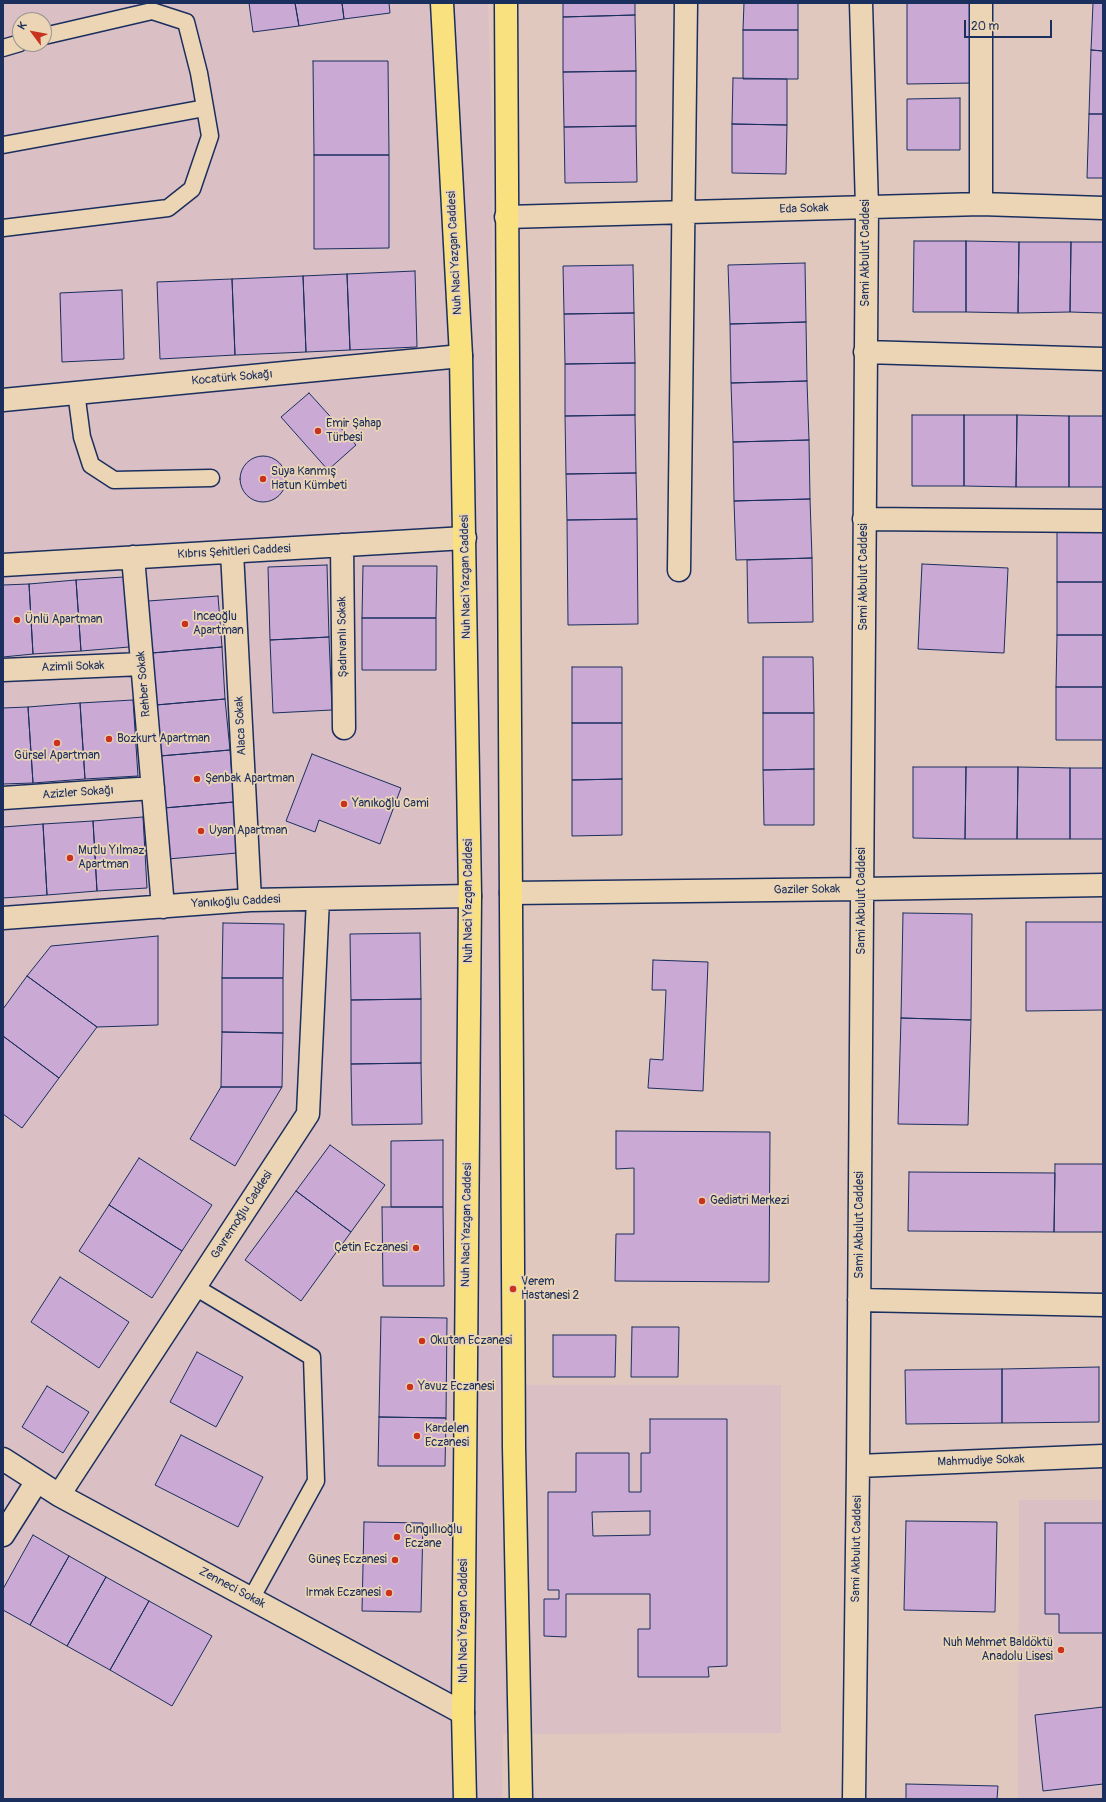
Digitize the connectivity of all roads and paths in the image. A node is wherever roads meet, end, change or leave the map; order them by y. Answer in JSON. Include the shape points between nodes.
{"nodes":[{"id":1,"x":442,"y":3,"type":"edge"},
{"id":2,"x":506,"y":3,"type":"edge"},
{"id":3,"x":686,"y":3,"type":"edge"},
{"id":4,"x":861,"y":3,"type":"edge"},
{"id":5,"x":981,"y":3,"type":"edge"},
{"id":6,"x":52,"y":34,"type":"edge"},
{"id":7,"x":205,"y":108,"type":"junction"},
{"id":8,"x":3,"y":145,"type":"edge"},
{"id":9,"x":981,"y":204,"type":"junction"},
{"id":10,"x":867,"y":207,"type":"junction"},
{"id":11,"x":1103,"y":208,"type":"edge"},
{"id":12,"x":683,"y":213,"type":"junction"},
{"id":13,"x":506,"y":218,"type":"junction"},
{"id":14,"x":3,"y":228,"type":"edge"},
{"id":15,"x":866,"y":352,"type":"junction"},
{"id":16,"x":461,"y":356,"type":"junction"},
{"id":17,"x":1103,"y":359,"type":"edge"},
{"id":18,"x":76,"y":392,"type":"junction"},
{"id":19,"x":3,"y":400,"type":"edge"},
{"id":20,"x":211,"y":478,"type":"dead end"},
{"id":21,"x":864,"y":519,"type":"junction"},
{"id":22,"x":1103,"y":521,"type":"edge"},
{"id":23,"x":465,"y":538,"type":"junction"},
{"id":24,"x":342,"y":545,"type":"junction"},
{"id":25,"x":232,"y":552,"type":"junction"},
{"id":26,"x":133,"y":558,"type":"junction"},
{"id":27,"x":3,"y":565,"type":"edge"},
{"id":28,"x":679,"y":570,"type":"dead end"},
{"id":29,"x":142,"y":664,"type":"junction"},
{"id":30,"x":3,"y":670,"type":"edge"},
{"id":31,"x":344,"y":728,"type":"dead end"},
{"id":32,"x":153,"y":788,"type":"junction"},
{"id":33,"x":3,"y":798,"type":"edge"},
{"id":34,"x":1103,"y":885,"type":"edge"},
{"id":35,"x":862,"y":890,"type":"junction"},
{"id":36,"x":511,"y":893,"type":"junction"},
{"id":37,"x":470,"y":896,"type":"junction"},
{"id":38,"x":318,"y":899,"type":"junction"},
{"id":39,"x":250,"y":900,"type":"junction"},
{"id":40,"x":162,"y":907,"type":"junction"},
{"id":41,"x":3,"y":918,"type":"edge"},
{"id":42,"x":195,"y":1287,"type":"junction"},
{"id":43,"x":859,"y":1300,"type":"junction"},
{"id":44,"x":1103,"y":1305,"type":"edge"},
{"id":45,"x":1103,"y":1456,"type":"edge"},
{"id":46,"x":3,"y":1460,"type":"edge"},
{"id":47,"x":858,"y":1466,"type":"junction"},
{"id":48,"x":37,"y":1481,"type":"junction"},
{"id":49,"x":59,"y":1495,"type":"junction"},
{"id":50,"x":3,"y":1535,"type":"edge"},
{"id":51,"x":251,"y":1599,"type":"junction"},
{"id":52,"x":463,"y":1713,"type":"junction"},
{"id":53,"x":465,"y":1799,"type":"edge"},
{"id":54,"x":521,"y":1799,"type":"edge"},
{"id":55,"x":854,"y":1799,"type":"edge"}],
"edges":[{"from":1,"to":16,"type":"main road","name":"Nuh Naci Yazgan Caddesi"},
{"from":2,"to":13,"type":"main road"},
{"from":3,"to":12,"type":"street"},
{"from":4,"to":10,"type":"street","name":"Sami Akbulut Caddesi"},
{"from":5,"to":9,"type":"street"},
{"from":6,"to":7,"type":"lane","via":[[152,11],[186,22]]},
{"from":7,"to":8,"type":"lane"},
{"from":7,"to":14,"type":"lane","via":[[210,136],[192,189],[168,208]]},
{"from":9,"to":10,"type":"street","name":"Eda Sokak"},
{"from":9,"to":11,"type":"street","name":"Eda Sokak"},
{"from":10,"to":12,"type":"street","name":"Eda Sokak"},
{"from":10,"to":15,"type":"street","name":"Sami Akbulut Caddesi"},
{"from":12,"to":13,"type":"street","name":"Eda Sokak"},
{"from":12,"to":28,"type":"street"},
{"from":13,"to":36,"type":"main road"},
{"from":15,"to":17,"type":"street"},
{"from":15,"to":21,"type":"street","name":"Sami Akbulut Caddesi"},
{"from":16,"to":18,"type":"street","name":"Kocatürk Sokağı"},
{"from":16,"to":23,"type":"main road","name":"Nuh Naci Yazgan Caddesi"},
{"from":18,"to":19,"type":"street","name":"Kocatürk Sokağı"},
{"from":18,"to":20,"type":"lane","via":[[82,437],[91,465],[114,480]]},
{"from":21,"to":22,"type":"street"},
{"from":21,"to":35,"type":"street","name":"Sami Akbulut Caddesi"},
{"from":23,"to":24,"type":"street","name":"Kıbrıs Şehitleri Caddesi"},
{"from":23,"to":37,"type":"main road","name":"Nuh Naci Yazgan Caddesi"},
{"from":24,"to":25,"type":"street","name":"Kıbrıs Şehitleri Caddesi"},
{"from":24,"to":31,"type":"street","name":"Şadırvanlı Sokak"},
{"from":25,"to":26,"type":"street","name":"Kıbrıs Şehitleri Caddesi"},
{"from":25,"to":39,"type":"street","name":"Alaca Sokak"},
{"from":26,"to":27,"type":"street","name":"Kıbrıs Şehitleri Caddesi"},
{"from":26,"to":29,"type":"street","name":"Rehber Sokak"},
{"from":29,"to":30,"type":"street","name":"Azimli Sokak"},
{"from":29,"to":32,"type":"street","name":"Rehber Sokak"},
{"from":32,"to":33,"type":"street","name":"Azizler Sokağı"},
{"from":32,"to":40,"type":"street","name":"Rehber Sokak"},
{"from":34,"to":35,"type":"street","name":"Gaziler Sokak"},
{"from":35,"to":36,"type":"street","name":"Gaziler Sokak"},
{"from":35,"to":43,"type":"street","name":"Sami Akbulut Caddesi"},
{"from":36,"to":54,"type":"main road","via":[[514,1447]]},
{"from":37,"to":38,"type":"street","name":"Yanıkoğlu Caddesi"},
{"from":37,"to":52,"type":"main road","name":"Nuh Naci Yazgan Caddesi"},
{"from":38,"to":39,"type":"street","name":"Yanıkoğlu Caddesi"},
{"from":38,"to":42,"type":"street","name":"Gavremoğlu Caddesi","via":[[308,1114]]},
{"from":39,"to":40,"type":"street","name":"Yanıkoğlu Caddesi"},
{"from":40,"to":41,"type":"street","name":"Yanıkoğlu Caddesi"},
{"from":42,"to":49,"type":"street","name":"Gavremoğlu Caddesi"},
{"from":42,"to":51,"type":"lane","via":[[312,1357],[316,1481]]},
{"from":43,"to":44,"type":"street"},
{"from":43,"to":47,"type":"street","name":"Sami Akbulut Caddesi"},
{"from":45,"to":47,"type":"street","name":"Mahmudiye Sokak"},
{"from":46,"to":48,"type":"street","name":"Zenneci Sokak"},
{"from":47,"to":55,"type":"street","name":"Sami Akbulut Caddesi"},
{"from":48,"to":49,"type":"street","name":"Zenneci Sokak"},
{"from":48,"to":50,"type":"street"},
{"from":49,"to":51,"type":"street","name":"Zenneci Sokak"},
{"from":51,"to":52,"type":"street","name":"Zenneci Sokak"},
{"from":52,"to":53,"type":"main road","name":"Nuh Naci Yazgan Caddesi"}]}
